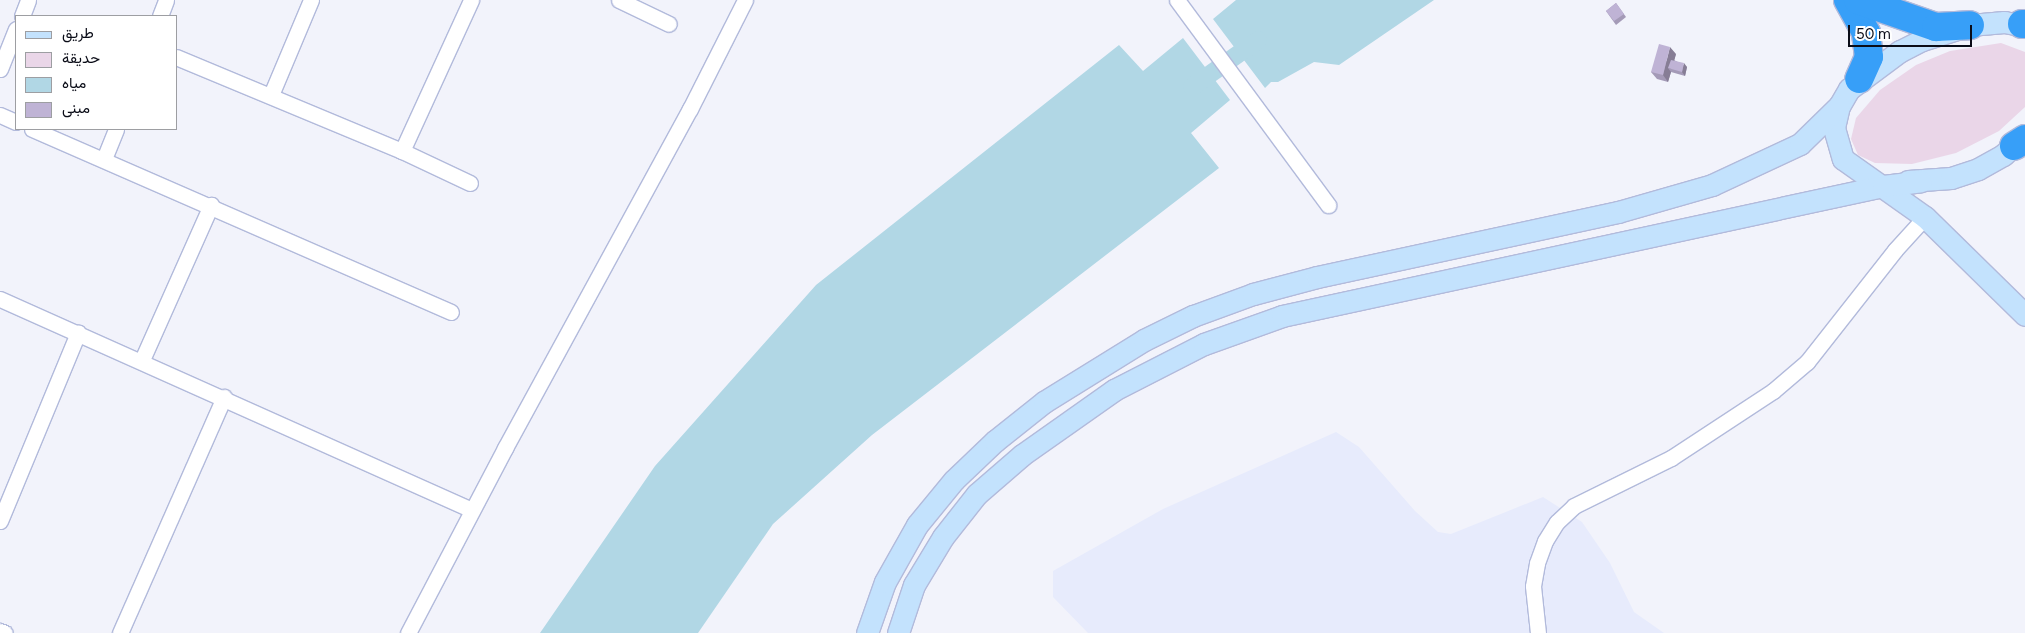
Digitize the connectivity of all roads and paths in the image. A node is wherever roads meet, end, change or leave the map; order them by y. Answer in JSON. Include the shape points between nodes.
{"nodes":[{"id":1,"x":28,"y":0,"type":"edge"},
{"id":2,"x":166,"y":0,"type":"edge"},
{"id":3,"x":311,"y":0,"type":"edge"},
{"id":4,"x":471,"y":0,"type":"edge"},
{"id":5,"x":620,"y":0,"type":"edge"},
{"id":6,"x":745,"y":0,"type":"edge"},
{"id":7,"x":1177,"y":0,"type":"edge"},
{"id":8,"x":1848,"y":0,"type":"edge"},
{"id":9,"x":1858,"y":0,"type":"edge"},
{"id":10,"x":22,"y":15,"type":"edge"},
{"id":11,"x":160,"y":15,"type":"edge"},
{"id":12,"x":670,"y":24,"type":"dead end"},
{"id":13,"x":1970,"y":25,"type":"junction"},
{"id":14,"x":2024,"y":25,"type":"edge"},
{"id":15,"x":15,"y":32,"type":"edge"},
{"id":16,"x":178,"y":58,"type":"edge"},
{"id":17,"x":0,"y":69,"type":"edge"},
{"id":18,"x":1860,"y":79,"type":"junction"},
{"id":19,"x":271,"y":95,"type":"junction"},
{"id":20,"x":1839,"y":106,"type":"junction"},
{"id":21,"x":0,"y":115,"type":"edge"},
{"id":22,"x":15,"y":122,"type":"edge"},
{"id":23,"x":34,"y":130,"type":"edge"},
{"id":24,"x":116,"y":130,"type":"edge"},
{"id":25,"x":2021,"y":140,"type":"edge"},
{"id":26,"x":402,"y":151,"type":"junction"},
{"id":27,"x":104,"y":159,"type":"junction"},
{"id":28,"x":1861,"y":172,"type":"junction"},
{"id":29,"x":1922,"y":181,"type":"junction"},
{"id":30,"x":470,"y":184,"type":"dead end"},
{"id":31,"x":1883,"y":186,"type":"junction"},
{"id":32,"x":211,"y":205,"type":"junction"},
{"id":33,"x":1328,"y":205,"type":"dead end"},
{"id":34,"x":1925,"y":217,"type":"junction"},
{"id":35,"x":0,"y":299,"type":"edge"},
{"id":36,"x":451,"y":312,"type":"dead end"},
{"id":37,"x":2025,"y":315,"type":"edge"},
{"id":38,"x":78,"y":332,"type":"junction"},
{"id":39,"x":142,"y":360,"type":"junction"},
{"id":40,"x":224,"y":397,"type":"junction"},
{"id":41,"x":472,"y":510,"type":"junction"},
{"id":42,"x":0,"y":521,"type":"edge"},
{"id":43,"x":0,"y":631,"type":"edge"},
{"id":44,"x":5,"y":633,"type":"edge"},
{"id":45,"x":120,"y":633,"type":"edge"},
{"id":46,"x":408,"y":633,"type":"edge"},
{"id":47,"x":867,"y":633,"type":"edge"},
{"id":48,"x":898,"y":633,"type":"edge"},
{"id":49,"x":1538,"y":633,"type":"edge"}],
"edges":[{"from":1,"to":10,"type":"street"},
{"from":2,"to":11,"type":"street"},
{"from":3,"to":19,"type":"street"},
{"from":4,"to":26,"type":"street"},
{"from":5,"to":12,"type":"street"},
{"from":6,"to":41,"type":"street","via":[[690,109]]},
{"from":7,"to":33,"type":"street"},
{"from":8,"to":18,"type":"highway","via":[[1866,33],[1869,57]]},
{"from":9,"to":13,"type":"highway","via":[[1936,27]]},
{"from":13,"to":14,"type":"street"},
{"from":13,"to":18,"type":"street","via":[[1922,40]]},
{"from":15,"to":17,"type":"street"},
{"from":16,"to":19,"type":"street"},
{"from":18,"to":20,"type":"street"},
{"from":19,"to":26,"type":"street"},
{"from":20,"to":28,"type":"street","via":[[1834,128],[1838,150],[1843,159]]},
{"from":20,"to":47,"type":"street","via":[[1800,144],[1712,185],[1600,216],[1263,291],[1193,316],[1144,340],[1044,402],[995,441],[954,480],[917,525],[885,582]]},
{"from":21,"to":22,"type":"street"},
{"from":23,"to":27,"type":"street"},
{"from":24,"to":27,"type":"street"},
{"from":25,"to":29,"type":"street","via":[[1978,169],[1951,178]]},
{"from":26,"to":30,"type":"street"},
{"from":27,"to":32,"type":"street"},
{"from":28,"to":29,"type":"street"},
{"from":28,"to":31,"type":"street"},
{"from":29,"to":31,"type":"street"},
{"from":31,"to":34,"type":"street"},
{"from":31,"to":48,"type":"street","via":[[1282,316],[1204,344],[1114,390],[1022,455],[977,494],[943,537],[914,585]]},
{"from":32,"to":36,"type":"street"},
{"from":32,"to":39,"type":"street"},
{"from":34,"to":37,"type":"street"},
{"from":34,"to":49,"type":"street","via":[[1807,362],[1773,391],[1671,458],[1574,506],[1557,522],[1544,542],[1533,586]]},
{"from":35,"to":38,"type":"street"},
{"from":38,"to":39,"type":"street"},
{"from":38,"to":42,"type":"street"},
{"from":39,"to":40,"type":"street"},
{"from":40,"to":41,"type":"street"},
{"from":40,"to":45,"type":"street"},
{"from":41,"to":46,"type":"street"},
{"from":43,"to":44,"type":"street"}]}
